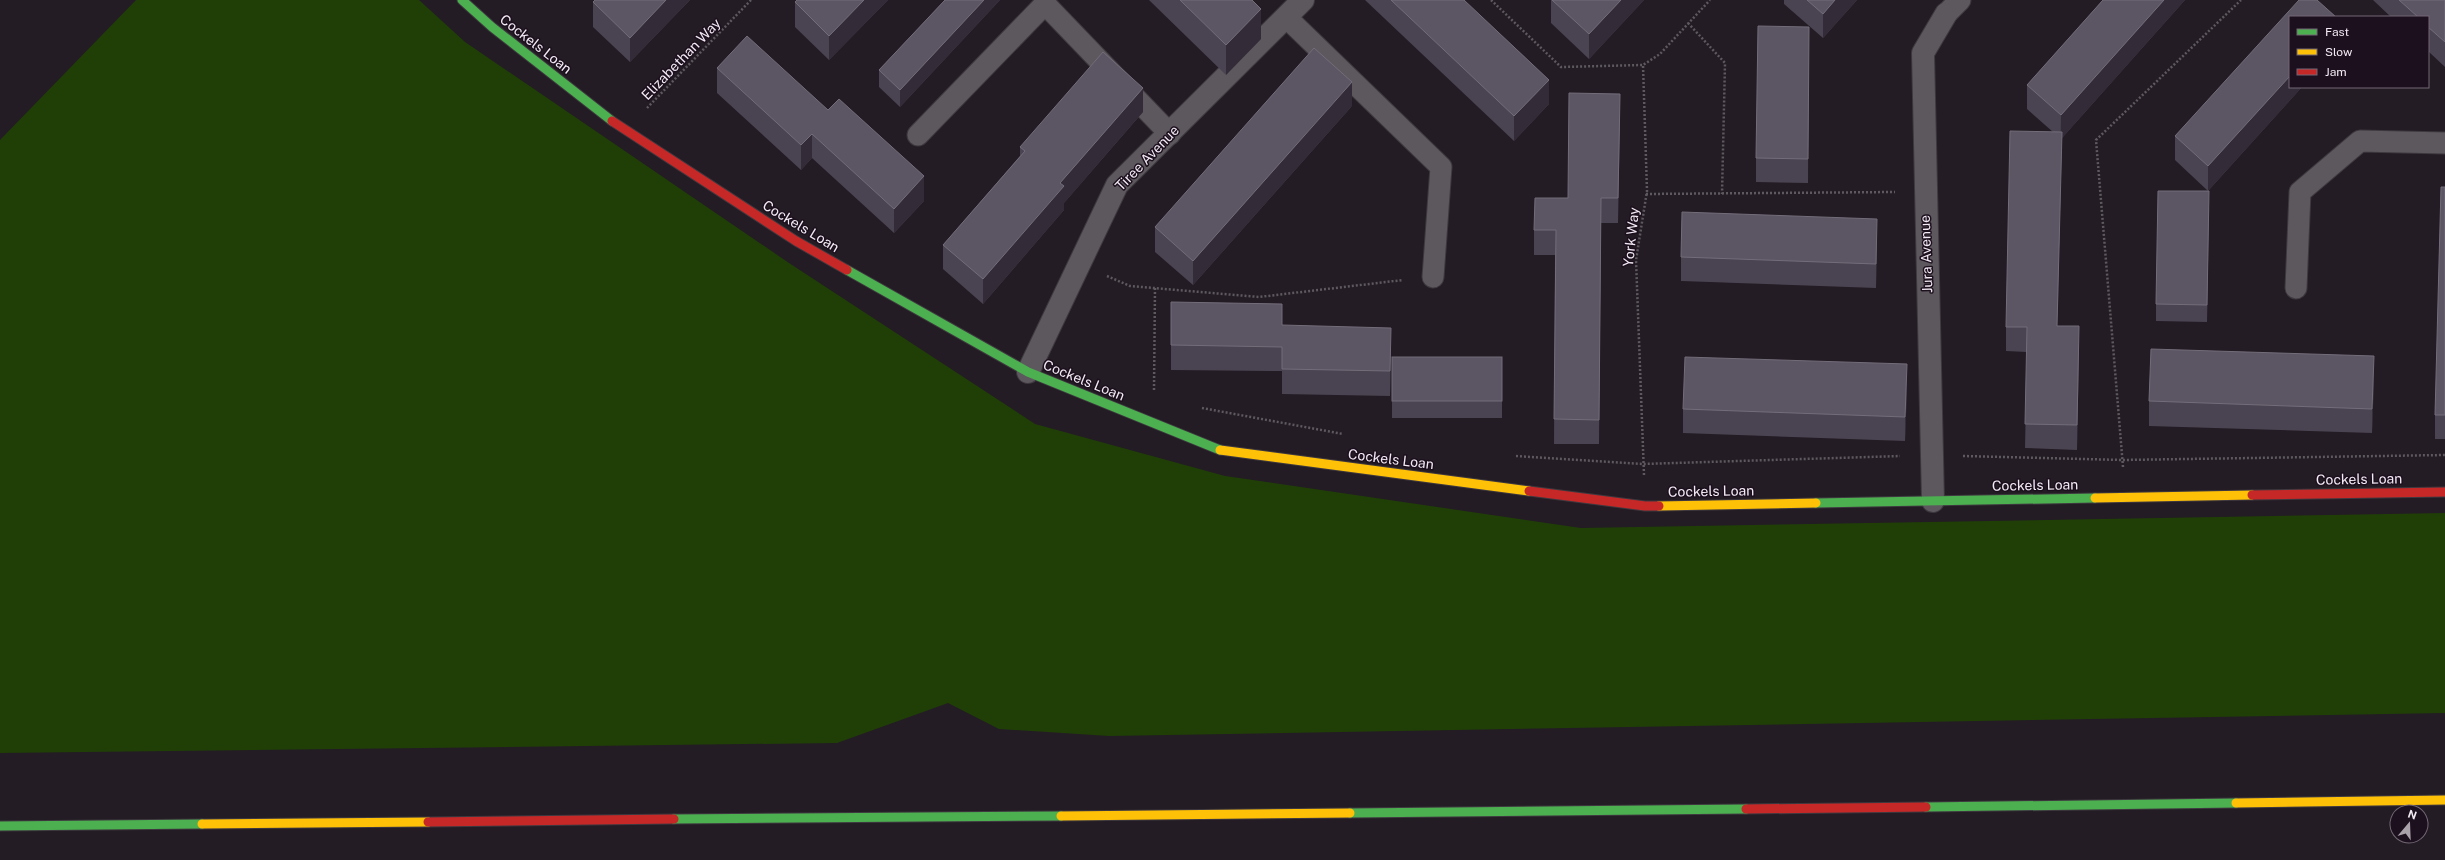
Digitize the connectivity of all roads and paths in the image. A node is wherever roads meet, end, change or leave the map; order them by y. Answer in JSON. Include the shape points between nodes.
{"nodes":[{"id":1,"x":462,"y":0,"type":"edge"},
{"id":2,"x":751,"y":0,"type":"edge"},
{"id":3,"x":1303,"y":0,"type":"edge"},
{"id":4,"x":1491,"y":0,"type":"edge"},
{"id":5,"x":1710,"y":0,"type":"edge"},
{"id":6,"x":2241,"y":0,"type":"edge"},
{"id":7,"x":1953,"y":7,"type":"edge"},
{"id":8,"x":1286,"y":17,"type":"junction"},
{"id":9,"x":1688,"y":23,"type":"junction"},
{"id":10,"x":1643,"y":65,"type":"junction"},
{"id":11,"x":625,"y":131,"type":"junction"},
{"id":12,"x":1170,"y":134,"type":"junction"},
{"id":13,"x":918,"y":135,"type":"dead end"},
{"id":14,"x":2445,"y":143,"type":"edge"},
{"id":15,"x":1924,"y":192,"type":"junction"},
{"id":16,"x":1646,"y":194,"type":"junction"},
{"id":17,"x":1722,"y":194,"type":"junction"},
{"id":18,"x":1080,"y":264,"type":"junction"},
{"id":19,"x":1433,"y":277,"type":"joint"},
{"id":20,"x":1155,"y":288,"type":"junction"},
{"id":21,"x":2296,"y":288,"type":"dead end"},
{"id":22,"x":1028,"y":372,"type":"junction"},
{"id":23,"x":1154,"y":391,"type":"dead end"},
{"id":24,"x":1201,"y":407,"type":"dead end"},
{"id":25,"x":1348,"y":435,"type":"dead end"},
{"id":26,"x":2445,"y":455,"type":"edge"},
{"id":27,"x":1511,"y":456,"type":"dead end"},
{"id":28,"x":1932,"y":456,"type":"junction"},
{"id":29,"x":2122,"y":460,"type":"junction"},
{"id":30,"x":1643,"y":464,"type":"junction"},
{"id":31,"x":2445,"y":492,"type":"edge"},
{"id":32,"x":2126,"y":497,"type":"junction"},
{"id":33,"x":1933,"y":501,"type":"junction"},
{"id":34,"x":1645,"y":506,"type":"junction"},
{"id":35,"x":2445,"y":800,"type":"edge"},
{"id":36,"x":0,"y":826,"type":"edge"}],
"edges":[{"from":1,"to":11,"type":"main road","name":"Cockels Loan","via":[[492,27]]},
{"from":2,"to":11,"type":"path","name":"Elizabethan Way"},
{"from":3,"to":8,"type":"street","name":"Tiree Avenue"},
{"from":4,"to":10,"type":"path","via":[[1562,67]]},
{"from":5,"to":9,"type":"path"},
{"from":6,"to":29,"type":"path","via":[[2096,140]]},
{"from":7,"to":15,"type":"street","name":"Jura Avenue","via":[[1923,53]]},
{"from":8,"to":12,"type":"street","name":"Tiree Avenue"},
{"from":8,"to":19,"type":"lane","via":[[1441,167]]},
{"from":9,"to":10,"type":"path","via":[[1660,54]]},
{"from":9,"to":17,"type":"path","via":[[1724,63]]},
{"from":10,"to":16,"type":"path","name":"York Way"},
{"from":11,"to":22,"type":"main road","name":"Cockels Loan","via":[[796,241]]},
{"from":12,"to":13,"type":"lane","via":[[1045,4]]},
{"from":12,"to":18,"type":"street","name":"Tiree Avenue","via":[[1117,185]]},
{"from":14,"to":21,"type":"lane","via":[[2360,141],[2300,192]]},
{"from":15,"to":17,"type":"path"},
{"from":15,"to":28,"type":"street","name":"Jura Avenue"},
{"from":16,"to":17,"type":"path"},
{"from":16,"to":30,"type":"path","name":"York Way","via":[[1636,260]]},
{"from":18,"to":20,"type":"path","via":[[1130,286]]},
{"from":18,"to":22,"type":"street","name":"Tiree Avenue"},
{"from":19,"to":20,"type":"path","via":[[1259,297]]},
{"from":20,"to":23,"type":"path"},
{"from":22,"to":34,"type":"main road","name":"Cockels Loan","via":[[1224,452]]},
{"from":24,"to":25,"type":"path"},
{"from":26,"to":29,"type":"path"},
{"from":27,"to":30,"type":"path"},
{"from":28,"to":29,"type":"path"},
{"from":28,"to":30,"type":"path"},
{"from":28,"to":33,"type":"street","name":"Jura Avenue"},
{"from":29,"to":32,"type":"path"},
{"from":30,"to":34,"type":"path","name":"York Way"},
{"from":31,"to":32,"type":"main road","name":"Cockels Loan"},
{"from":32,"to":33,"type":"main road","name":"Cockels Loan"},
{"from":33,"to":34,"type":"main road","name":"Cockels Loan"},
{"from":35,"to":36,"type":"main road"}]}
